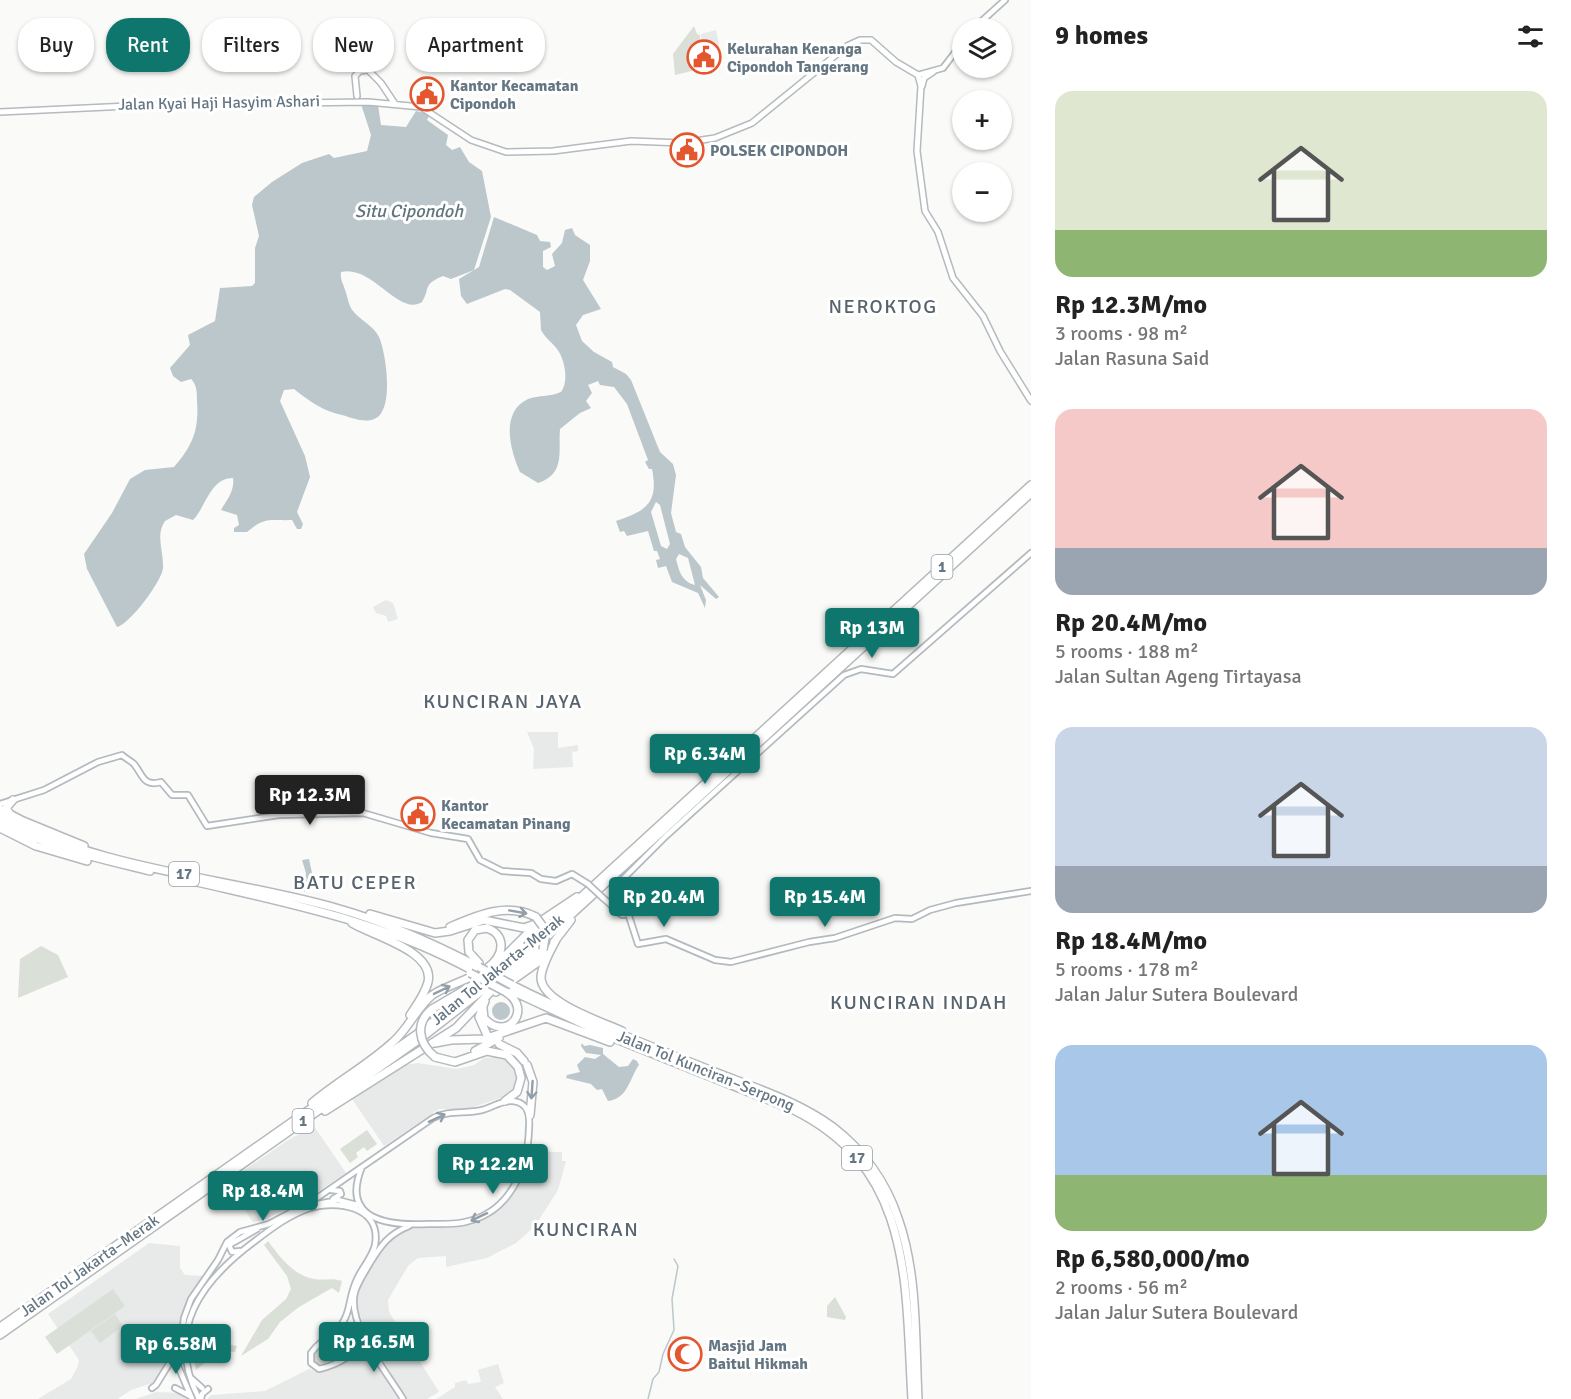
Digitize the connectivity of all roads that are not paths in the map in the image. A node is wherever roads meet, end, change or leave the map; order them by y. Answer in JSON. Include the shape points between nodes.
{"nodes":[{"id":1,"x":1005,"y":0,"type":"edge"},
{"id":2,"x":985,"y":18,"type":"edge"},
{"id":3,"x":952,"y":58,"type":"edge"},
{"id":4,"x":933,"y":72,"type":"junction"},
{"id":5,"x":918,"y":75,"type":"junction"},
{"id":6,"x":921,"y":89,"type":"junction"},
{"id":7,"x":357,"y":96,"type":"junction"},
{"id":8,"x":368,"y":102,"type":"junction"},
{"id":9,"x":392,"y":102,"type":"junction"},
{"id":10,"x":128,"y":105,"type":"junction"},
{"id":11,"x":0,"y":111,"type":"edge"},
{"id":12,"x":1031,"y":401,"type":"edge"},
{"id":13,"x":1031,"y":485,"type":"edge"},
{"id":14,"x":1031,"y":493,"type":"edge"},
{"id":15,"x":1031,"y":553,"type":"edge"},
{"id":16,"x":13,"y":800,"type":"junction"},
{"id":17,"x":0,"y":804,"type":"edge"},
{"id":18,"x":0,"y":809,"type":"edge"},
{"id":19,"x":0,"y":815,"type":"edge"},
{"id":20,"x":10,"y":815,"type":"junction"},
{"id":21,"x":0,"y":821,"type":"edge"},
{"id":22,"x":0,"y":828,"type":"edge"},
{"id":23,"x":63,"y":847,"type":"junction"},
{"id":24,"x":123,"y":860,"type":"junction"},
{"id":25,"x":129,"y":867,"type":"junction"},
{"id":26,"x":593,"y":891,"type":"junction"},
{"id":27,"x":1031,"y":891,"type":"edge"},
{"id":28,"x":267,"y":899,"type":"junction"},
{"id":29,"x":305,"y":901,"type":"junction"},
{"id":30,"x":625,"y":909,"type":"junction"},
{"id":31,"x":566,"y":912,"type":"junction"},
{"id":32,"x":352,"y":923,"type":"junction"},
{"id":33,"x":421,"y":930,"type":"junction"},
{"id":34,"x":557,"y":938,"type":"junction"},
{"id":35,"x":476,"y":969,"type":"junction"},
{"id":36,"x":511,"y":987,"type":"junction"},
{"id":37,"x":492,"y":994,"type":"junction"},
{"id":38,"x":529,"y":1023,"type":"junction"},
{"id":39,"x":488,"y":1035,"type":"dead end"},
{"id":40,"x":499,"y":1044,"type":"dead end"},
{"id":41,"x":388,"y":1046,"type":"junction"},
{"id":42,"x":674,"y":1059,"type":"junction"},
{"id":43,"x":402,"y":1060,"type":"junction"},
{"id":44,"x":447,"y":1061,"type":"junction"},
{"id":45,"x":505,"y":1101,"type":"junction"},
{"id":46,"x":530,"y":1115,"type":"junction"},
{"id":47,"x":289,"y":1127,"type":"junction"},
{"id":48,"x":362,"y":1167,"type":"junction"},
{"id":49,"x":324,"y":1193,"type":"junction"},
{"id":50,"x":323,"y":1202,"type":"junction"},
{"id":51,"x":361,"y":1206,"type":"junction"},
{"id":52,"x":307,"y":1209,"type":"junction"},
{"id":53,"x":412,"y":1225,"type":"junction"},
{"id":54,"x":259,"y":1228,"type":"junction"},
{"id":55,"x":243,"y":1250,"type":"junction"},
{"id":56,"x":0,"y":1327,"type":"edge"},
{"id":57,"x":362,"y":1333,"type":"junction"},
{"id":58,"x":0,"y":1335,"type":"edge"},
{"id":59,"x":334,"y":1335,"type":"junction"},
{"id":60,"x":911,"y":1340,"type":"junction"},
{"id":61,"x":183,"y":1344,"type":"junction"},
{"id":62,"x":190,"y":1377,"type":"junction"},
{"id":63,"x":152,"y":1388,"type":"dead end"},
{"id":64,"x":175,"y":1388,"type":"dead end"},
{"id":65,"x":201,"y":1388,"type":"dead end"},
{"id":66,"x":208,"y":1389,"type":"dead end"},
{"id":67,"x":191,"y":1397,"type":"edge"},
{"id":68,"x":200,"y":1399,"type":"edge"},
{"id":69,"x":403,"y":1399,"type":"edge"},
{"id":70,"x":912,"y":1399,"type":"edge"},
{"id":71,"x":918,"y":1399,"type":"edge"}],
"edges":[{"from":1,"to":2,"type":"main road"},
{"from":3,"to":4,"type":"main road"},
{"from":4,"to":5,"type":"main road"},
{"from":4,"to":6,"type":"main road","via":[[924,78]]},
{"from":5,"to":6,"type":"main road"},
{"from":5,"to":9,"type":"main road","name":"Jalan Kyai Haji Hasyim Ashari","via":[[896,62],[874,41],[860,40],[815,69],[757,119],[729,134],[682,143],[630,141],[515,153],[482,145],[425,109]]},
{"from":6,"to":12,"type":"main road","via":[[917,151],[925,211],[938,232],[953,278],[983,316]]},
{"from":7,"to":8,"type":"main road"},
{"from":7,"to":9,"type":"main road","via":[[355,77],[366,70],[375,75]]},
{"from":7,"to":10,"type":"main road","name":"Jalan Kyai Haji Hasyim Ashari"},
{"from":8,"to":9,"type":"main road","name":"Jalan Kyai Haji Hasyim Ashari"},
{"from":8,"to":10,"type":"main road","name":"Jalan Kyai Haji Hasyim Ashari"},
{"from":10,"to":11,"type":"main road","name":"Jalan Kyai Haji Hasyim Ashari"},
{"from":13,"to":26,"type":"highway","name":"Jalan Tol Jakarta–Merak","number":"1"},
{"from":14,"to":26,"type":"highway","name":"Jalan Tol Jakarta–Merak","number":"1"},
{"from":15,"to":30,"type":"main road","via":[[893,674],[861,669],[844,675],[622,880],[619,888]]},
{"from":16,"to":17,"type":"main road"},
{"from":16,"to":20,"type":"highway","via":[[6,808]]},
{"from":16,"to":30,"type":"main road","bridge":true,"via":[[98,762],[123,756],[147,782],[162,782],[172,795],[188,795],[207,826],[285,815],[365,813],[431,833],[468,839],[481,861],[502,872],[531,873],[556,881],[572,873],[623,915]]},
{"from":18,"to":20,"type":"highway"},
{"from":19,"to":23,"type":"highway","number":"17"},
{"from":20,"to":24,"type":"highway"},
{"from":21,"to":23,"type":"highway","number":"17","via":[[32,838]]},
{"from":22,"to":25,"type":"highway","via":[[60,854]]},
{"from":23,"to":24,"type":"highway","number":"17"},
{"from":23,"to":25,"type":"highway","number":"17"},
{"from":24,"to":29,"type":"highway","number":"17"},
{"from":25,"to":28,"type":"highway","number":"17"},
{"from":26,"to":31,"type":"highway","name":"Jalan Tol Jakarta–Merak","number":"1"},
{"from":26,"to":33,"type":"highway","via":[[530,927],[484,920],[446,932]]},
{"from":26,"to":34,"type":"highway"},
{"from":26,"to":47,"type":"highway","name":"Jalan Tol Jakarta–Merak","number":"1","via":[[525,957],[460,1009]]},
{"from":27,"to":30,"type":"main road","via":[[956,903],[912,919],[895,918],[835,938],[731,962],[715,960],[666,939],[638,944]]},
{"from":28,"to":32,"type":"highway"},
{"from":28,"to":35,"type":"highway","number":"17","via":[[383,929]]},
{"from":29,"to":33,"type":"highway","via":[[351,909]]},
{"from":29,"to":35,"type":"highway","name":"Jalan Tol Kunciran–Serpong","number":"17","via":[[386,924]]},
{"from":31,"to":44,"type":"highway","bridge":true,"via":[[531,932],[485,978],[432,1009],[423,1019],[420,1032],[425,1047]]},
{"from":31,"to":47,"type":"highway","name":"Jalan Tol Jakarta–Merak","number":"1","via":[[457,1005]]},
{"from":32,"to":35,"type":"highway"},
{"from":32,"to":41,"type":"highway","via":[[415,953],[428,970],[424,993]]},
{"from":33,"to":43,"type":"highway","one_way":true,"bridge":true,"via":[[444,929],[499,910],[536,917],[546,931],[543,950],[495,987],[456,1028]]},
{"from":34,"to":37,"type":"highway","via":[[541,961]]},
{"from":34,"to":42,"type":"highway","via":[[542,974],[542,984],[549,996]]},
{"from":35,"to":36,"type":"highway","bridge":true},
{"from":35,"to":36,"type":"highway","name":"Jalan Tol Kunciran–Serpong","number":"17","bridge":true},
{"from":41,"to":35,"type":"highway","one_way":true,"via":[[432,995],[476,975],[495,960],[501,949],[500,938],[494,931],[485,928],[473,932],[468,942]]},
{"from":36,"to":37,"type":"highway","via":[[518,1010],[513,1022],[503,1027],[493,1025],[483,1016]]},
{"from":36,"to":42,"type":"highway","name":"Jalan Tol Kunciran–Serpong","number":"17"},
{"from":36,"to":42,"type":"highway","number":"17","via":[[565,1017]]},
{"from":37,"to":39,"type":"highway","via":[[479,1015]]},
{"from":38,"to":42,"type":"highway","via":[[551,1018]]},
{"from":38,"to":43,"type":"highway","via":[[481,1039],[441,1041]]},
{"from":38,"to":44,"type":"highway","via":[[462,1058]]},
{"from":40,"to":46,"type":"highway","one_way":true,"via":[[526,1063],[533,1082]]},
{"from":41,"to":47,"type":"highway","via":[[340,1080]]},
{"from":42,"to":60,"type":"highway","name":"Jalan Tol Kunciran–Serpong","number":"17","via":[[797,1110],[855,1156],[879,1189],[898,1227]]},
{"from":43,"to":47,"type":"highway","via":[[357,1091]]},
{"from":44,"to":45,"type":"highway","via":[[463,1061],[490,1051],[507,1055],[518,1067],[521,1078],[517,1092]]},
{"from":45,"to":46,"type":"main road","via":[[519,1103]]},
{"from":48,"to":45,"type":"main road","one_way":true,"via":[[437,1116],[483,1110]]},
{"from":46,"to":53,"type":"main road","one_way":true,"via":[[520,1177],[503,1201],[469,1221]]},
{"from":47,"to":56,"type":"highway","name":"Jalan Tol Jakarta–Merak","number":"1"},
{"from":47,"to":58,"type":"highway","name":"Jalan Tol Jakarta–Merak","number":"1"},
{"from":48,"to":49,"type":"main road"},
{"from":48,"to":51,"type":"main road","via":[[356,1189]]},
{"from":49,"to":50,"type":"main road","via":[[336,1188],[340,1194]]},
{"from":49,"to":54,"type":"main road"},
{"from":50,"to":51,"type":"main road","via":[[342,1200]]},
{"from":50,"to":52,"type":"main road"},
{"from":51,"to":53,"type":"main road","via":[[382,1222]]},
{"from":52,"to":55,"type":"main road"},
{"from":52,"to":59,"type":"main road","via":[[336,1204],[353,1207],[366,1217],[374,1233],[372,1251],[353,1288],[348,1316]]},
{"from":53,"to":57,"type":"main road","via":[[384,1241],[362,1278],[354,1303]]},
{"from":54,"to":55,"type":"main road","via":[[229,1245],[232,1252]]},
{"from":54,"to":61,"type":"main road","via":[[240,1232],[227,1242],[191,1299]]},
{"from":55,"to":61,"type":"main road","via":[[218,1271],[200,1295]]},
{"from":57,"to":59,"type":"main road","via":[[354,1329]]},
{"from":57,"to":59,"type":"main road","via":[[360,1345],[348,1356],[317,1368],[309,1357],[312,1350]]},
{"from":57,"to":69,"type":"main road"},
{"from":60,"to":70,"type":"highway","name":"Jalan Tol Kunciran–Serpong","number":"17"},
{"from":60,"to":71,"type":"highway","name":"Jalan Tol Kunciran–Serpong","number":"17"},
{"from":61,"to":62,"type":"main road"},
{"from":61,"to":63,"type":"main road"},
{"from":61,"to":67,"type":"main road","via":[[178,1366]]},
{"from":62,"to":65,"type":"main road"},
{"from":62,"to":68,"type":"main road"},
{"from":64,"to":67,"type":"main road"},
{"from":66,"to":68,"type":"main road"}]}
